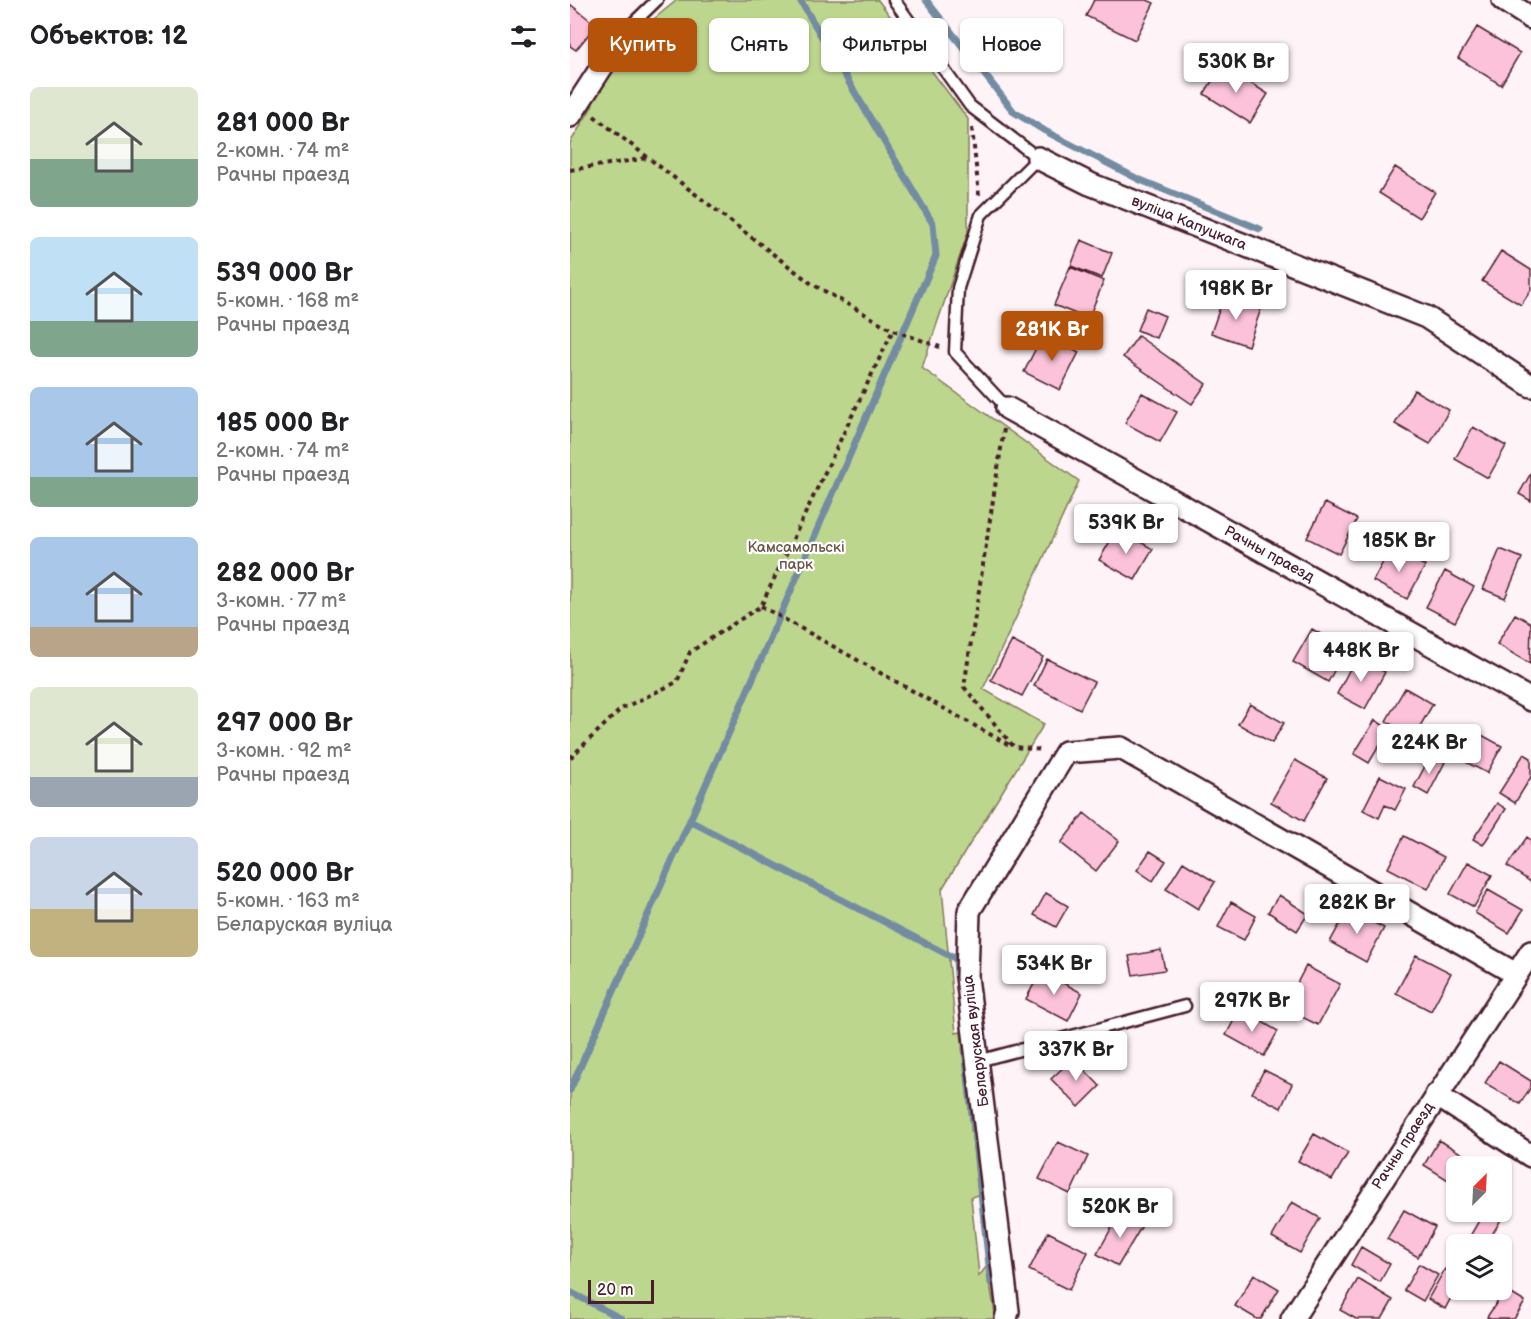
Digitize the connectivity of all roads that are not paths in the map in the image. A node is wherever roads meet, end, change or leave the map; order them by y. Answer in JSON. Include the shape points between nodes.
{"nodes":[{"id":1,"x":657,"y":0,"type":"edge"},
{"id":2,"x":894,"y":0,"type":"edge"},
{"id":3,"x":1503,"y":0,"type":"edge"},
{"id":4,"x":638,"y":18,"type":"edge"},
{"id":5,"x":1531,"y":18,"type":"edge"},
{"id":6,"x":596,"y":72,"type":"edge"},
{"id":7,"x":572,"y":106,"type":"edge"},
{"id":8,"x":1038,"y":158,"type":"junction"},
{"id":9,"x":1531,"y":386,"type":"edge"},
{"id":10,"x":1007,"y":408,"type":"joint"},
{"id":11,"x":1531,"y":700,"type":"edge"},
{"id":12,"x":1531,"y":952,"type":"edge"},
{"id":13,"x":1516,"y":974,"type":"junction"},
{"id":14,"x":1185,"y":1006,"type":"dead end"},
{"id":15,"x":978,"y":1061,"type":"junction"},
{"id":16,"x":1436,"y":1095,"type":"junction"},
{"id":17,"x":1531,"y":1156,"type":"edge"},
{"id":18,"x":1006,"y":1319,"type":"edge"},
{"id":19,"x":1292,"y":1319,"type":"edge"}],
"edges":[{"from":1,"to":4,"type":"lane"},
{"from":2,"to":8,"type":"lane","via":[[970,106]]},
{"from":3,"to":5,"type":"street"},
{"from":6,"to":7,"type":"street"},
{"from":8,"to":9,"type":"street","name":"вуліца Капуцкага","via":[[1090,184],[1426,317]]},
{"from":8,"to":10,"type":"lane","via":[[981,215],[958,288],[955,352]]},
{"from":10,"to":11,"type":"street","name":"Рачны праезд"},
{"from":12,"to":13,"type":"street","name":"Рачны праезд"},
{"from":13,"to":15,"type":"street","name":"Беларуская вуліца","via":[[1121,748],[1066,752],[969,911],[967,977]]},
{"from":13,"to":16,"type":"street","name":"Рачны праезд"},
{"from":14,"to":15,"type":"lane"},
{"from":15,"to":18,"type":"street","name":"Беларуская вуліца"},
{"from":16,"to":17,"type":"street"},
{"from":16,"to":19,"type":"street","name":"Рачны праезд"}]}
